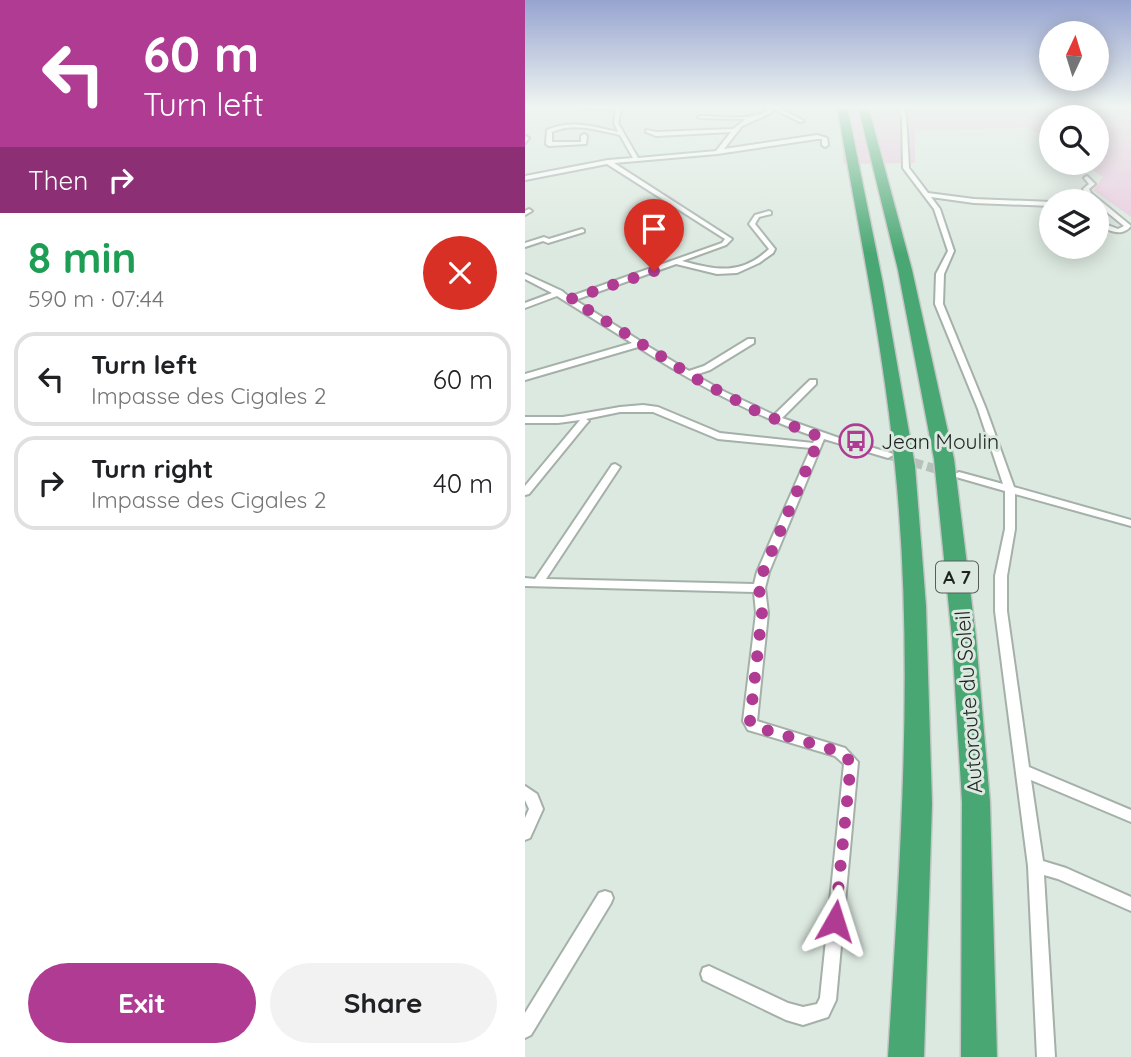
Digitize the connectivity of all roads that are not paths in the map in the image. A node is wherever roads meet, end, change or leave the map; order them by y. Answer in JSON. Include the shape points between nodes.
{"nodes":[{"id":1,"x":634,"y":155,"type":"edge"},
{"id":2,"x":679,"y":155,"type":"edge"},
{"id":3,"x":851,"y":155,"type":"edge"},
{"id":4,"x":876,"y":155,"type":"edge"},
{"id":5,"x":906,"y":155,"type":"edge"},
{"id":6,"x":636,"y":159,"type":"junction"},
{"id":7,"x":608,"y":162,"type":"junction"},
{"id":8,"x":525,"y":178,"type":"edge"},
{"id":9,"x":1087,"y":178,"type":"dead end"},
{"id":10,"x":1086,"y":189,"type":"edge"},
{"id":11,"x":927,"y":195,"type":"junction"},
{"id":12,"x":1039,"y":204,"type":"edge"},
{"id":13,"x":1109,"y":210,"type":"edge"},
{"id":14,"x":769,"y":213,"type":"dead end"},
{"id":15,"x":1109,"y":228,"type":"edge"},
{"id":16,"x":582,"y":230,"type":"dead end"},
{"id":17,"x":525,"y":245,"type":"edge"},
{"id":18,"x":677,"y":262,"type":"junction"},
{"id":19,"x":525,"y":276,"type":"edge"},
{"id":20,"x":559,"y":293,"type":"junction"},
{"id":21,"x":571,"y":299,"type":"junction"},
{"id":22,"x":525,"y":306,"type":"edge"},
{"id":23,"x":751,"y":341,"type":"dead end"},
{"id":24,"x":641,"y":343,"type":"junction"},
{"id":25,"x":688,"y":374,"type":"junction"},
{"id":26,"x":525,"y":377,"type":"edge"},
{"id":27,"x":813,"y":382,"type":"dead end"},
{"id":28,"x":775,"y":419,"type":"junction"},
{"id":29,"x":525,"y":420,"type":"edge"},
{"id":30,"x":584,"y":421,"type":"dead end"},
{"id":31,"x":818,"y":442,"type":"junction"},
{"id":32,"x":888,"y":455,"type":"tunnel mouth"},
{"id":33,"x":615,"y":467,"type":"dead end"},
{"id":34,"x":959,"y":475,"type":"tunnel mouth"},
{"id":35,"x":1010,"y":490,"type":"junction"},
{"id":36,"x":525,"y":492,"type":"edge"},
{"id":37,"x":1131,"y":523,"type":"edge"},
{"id":38,"x":525,"y":582,"type":"edge"},
{"id":39,"x":538,"y":583,"type":"junction"},
{"id":40,"x":759,"y":588,"type":"junction"},
{"id":41,"x":1022,"y":770,"type":"junction"},
{"id":42,"x":525,"y":792,"type":"edge"},
{"id":43,"x":1131,"y":816,"type":"edge"},
{"id":44,"x":525,"y":834,"type":"edge"},
{"id":45,"x":1036,"y":866,"type":"junction"},
{"id":46,"x":604,"y":898,"type":"dead end"},
{"id":47,"x":1131,"y":904,"type":"edge"},
{"id":48,"x":709,"y":974,"type":"dead end"},
{"id":49,"x":525,"y":1029,"type":"edge"},
{"id":50,"x":906,"y":1057,"type":"edge"},
{"id":51,"x":979,"y":1057,"type":"edge"},
{"id":52,"x":1046,"y":1057,"type":"edge"}],
"edges":[{"from":1,"to":6,"type":"street"},
{"from":2,"to":6,"type":"street"},
{"from":3,"to":50,"type":"highway","number":"A 7","via":[[907,492],[914,606],[918,804]]},
{"from":4,"to":51,"type":"highway","name":"Autoroute du Soleil","number":"A 7","via":[[944,459],[976,802]]},
{"from":5,"to":11,"type":"street","via":[[906,168]]},
{"from":6,"to":7,"type":"street"},
{"from":7,"to":8,"type":"street"},
{"from":7,"to":18,"type":"street","via":[[729,239]]},
{"from":9,"to":10,"type":"street","via":[[1092,184]]},
{"from":11,"to":12,"type":"street"},
{"from":11,"to":35,"type":"street","via":[[937,209],[951,251],[940,274],[939,304]]},
{"from":13,"to":15,"type":"street","via":[[1128,226],[1117,231]]},
{"from":14,"to":18,"type":"street","via":[[757,216],[752,224],[771,252],[737,273]]},
{"from":16,"to":17,"type":"street"},
{"from":18,"to":21,"type":"street"},
{"from":19,"to":20,"type":"street"},
{"from":20,"to":21,"type":"street"},
{"from":20,"to":22,"type":"street"},
{"from":21,"to":24,"type":"street"},
{"from":23,"to":25,"type":"street","via":[[707,368]]},
{"from":24,"to":25,"type":"street"},
{"from":24,"to":26,"type":"street"},
{"from":25,"to":28,"type":"street"},
{"from":27,"to":28,"type":"street"},
{"from":28,"to":31,"type":"street"},
{"from":29,"to":31,"type":"street","via":[[565,420],[620,407],[645,408],[718,436]]},
{"from":30,"to":36,"type":"street"},
{"from":31,"to":32,"type":"street"},
{"from":31,"to":40,"type":"street"},
{"from":33,"to":39,"type":"street"},
{"from":34,"to":35,"type":"street"},
{"from":35,"to":37,"type":"street"},
{"from":35,"to":41,"type":"street","via":[[1001,611]]},
{"from":38,"to":39,"type":"street"},
{"from":39,"to":40,"type":"street"},
{"from":40,"to":48,"type":"street","via":[[762,613],[750,721],[753,726],[840,752],[851,762],[828,1000],[822,1011],[803,1016]]},
{"from":41,"to":43,"type":"street"},
{"from":41,"to":45,"type":"street"},
{"from":42,"to":44,"type":"street","via":[[536,810]]},
{"from":45,"to":47,"type":"street"},
{"from":45,"to":52,"type":"street"},
{"from":46,"to":49,"type":"street"}]}
